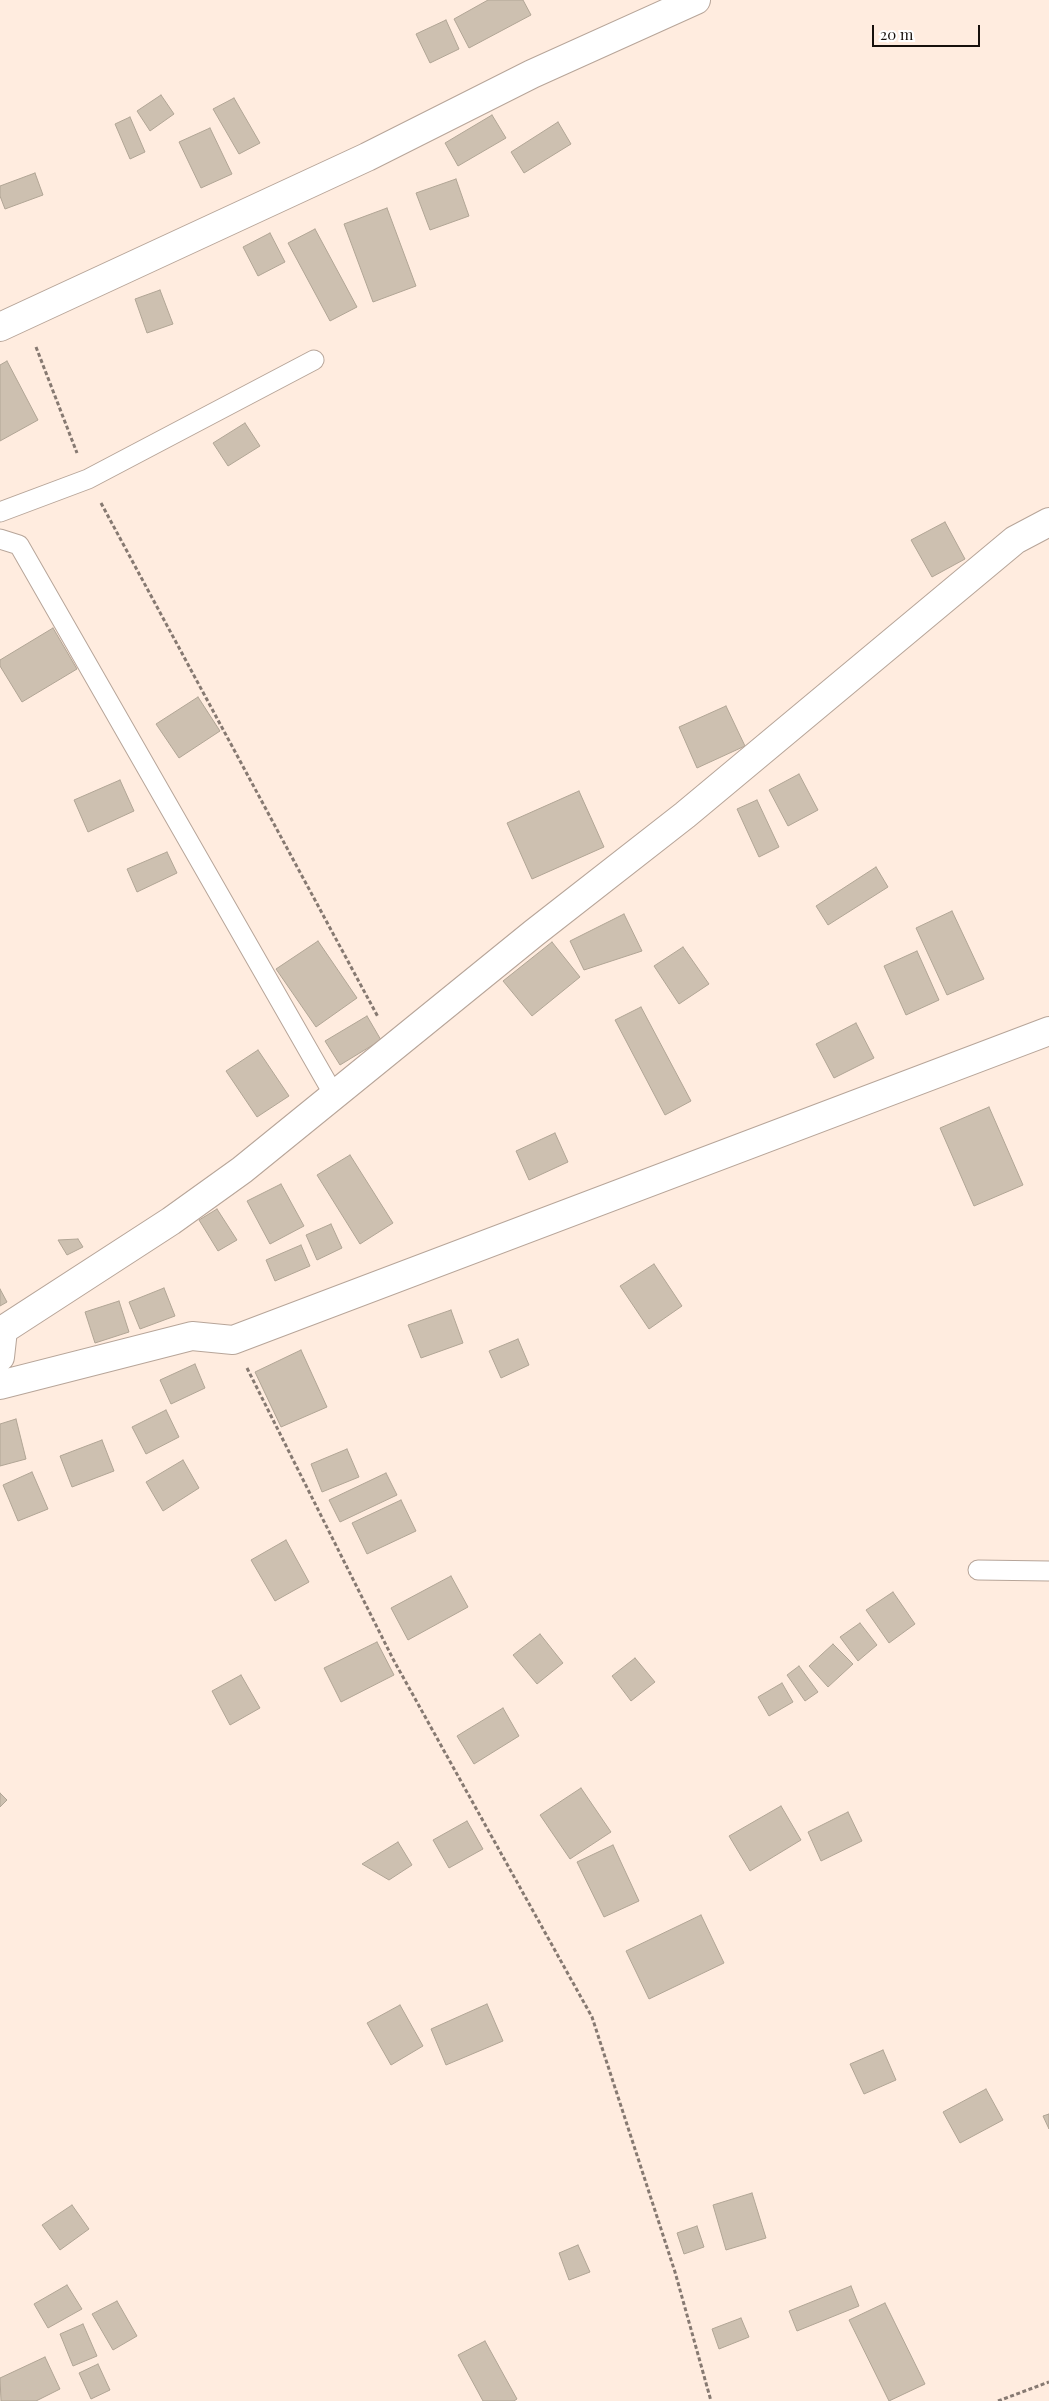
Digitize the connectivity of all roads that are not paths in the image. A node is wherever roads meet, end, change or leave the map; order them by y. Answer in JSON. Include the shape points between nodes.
{"nodes":[{"id":1,"x":696,"y":0,"type":"edge"},
{"id":2,"x":12,"y":321,"type":"edge"},
{"id":3,"x":314,"y":360,"type":"dead end"},
{"id":4,"x":0,"y":512,"type":"edge"},
{"id":5,"x":1049,"y":522,"type":"edge"},
{"id":6,"x":0,"y":539,"type":"edge"},
{"id":7,"x":1049,"y":1031,"type":"edge"},
{"id":8,"x":334,"y":1095,"type":"junction"},
{"id":9,"x":0,"y":1358,"type":"edge"},
{"id":10,"x":0,"y":1385,"type":"edge"},
{"id":11,"x":978,"y":1570,"type":"dead end"},
{"id":12,"x":1049,"y":1571,"type":"edge"}],
"edges":[{"from":1,"to":2,"type":"street","via":[[532,74],[367,157]]},
{"from":3,"to":4,"type":"lane","via":[[88,479]]},
{"from":5,"to":8,"type":"street","via":[[1015,540],[686,815]]},
{"from":6,"to":8,"type":"lane","via":[[19,545]]},
{"from":7,"to":10,"type":"street","via":[[233,1340],[192,1336]]},
{"from":8,"to":9,"type":"street","via":[[242,1170],[171,1221],[3,1330]]},
{"from":11,"to":12,"type":"lane"}]}
